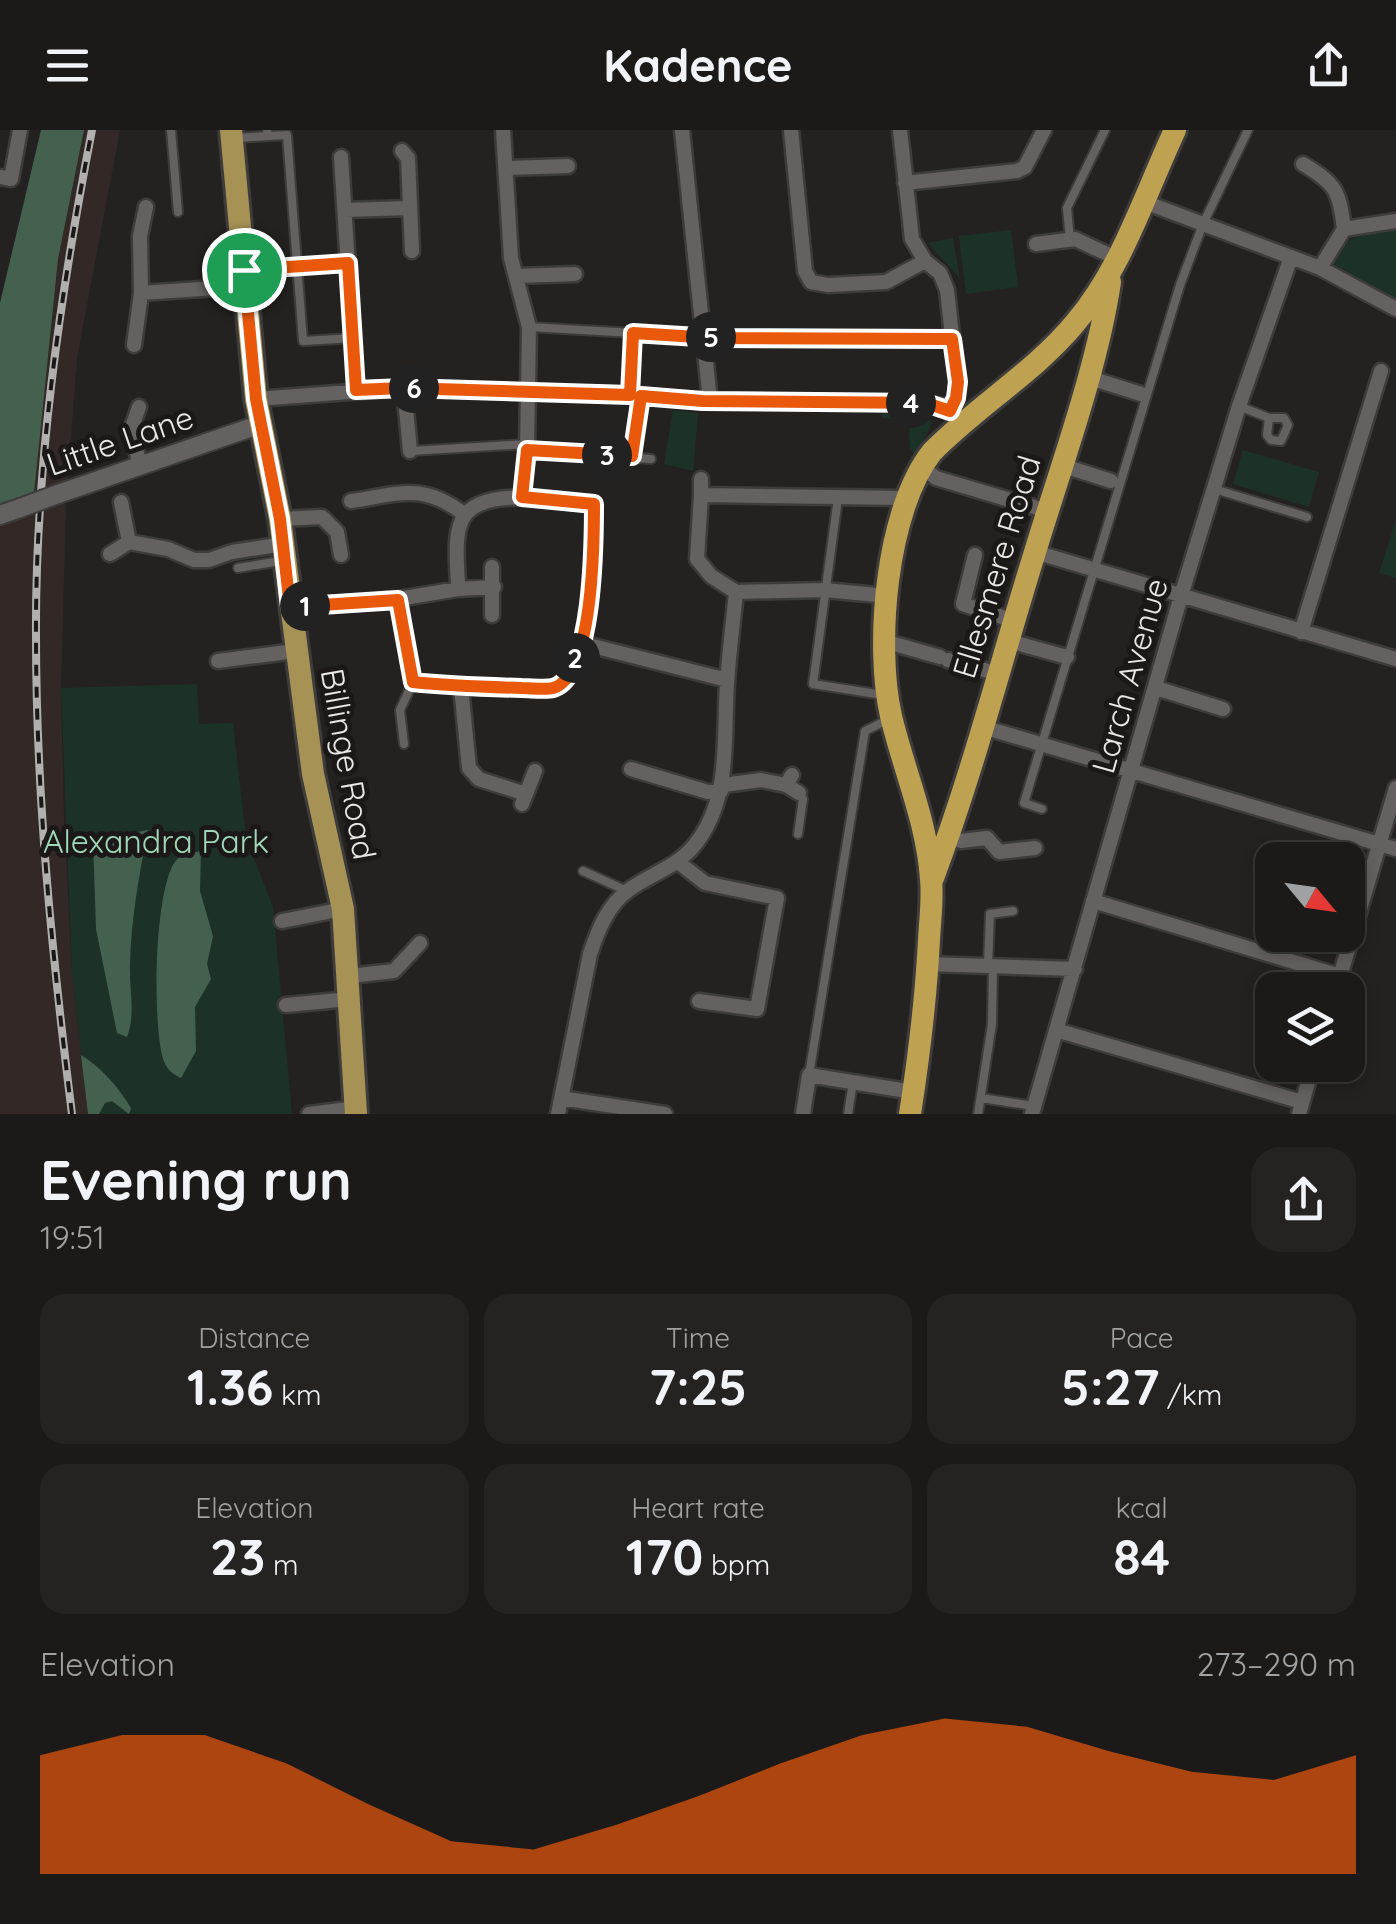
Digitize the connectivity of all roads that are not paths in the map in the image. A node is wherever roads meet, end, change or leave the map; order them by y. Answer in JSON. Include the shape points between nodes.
{"nodes":[{"id":1,"x":20,"y":130,"type":"edge"},
{"id":2,"x":170,"y":130,"type":"edge"},
{"id":3,"x":504,"y":130,"type":"edge"},
{"id":4,"x":682,"y":130,"type":"edge"},
{"id":5,"x":791,"y":130,"type":"edge"},
{"id":6,"x":900,"y":130,"type":"edge"},
{"id":7,"x":1044,"y":130,"type":"edge"},
{"id":8,"x":1105,"y":130,"type":"edge"},
{"id":9,"x":1175,"y":130,"type":"edge"},
{"id":10,"x":1248,"y":130,"type":"edge"},
{"id":11,"x":268,"y":133,"type":"edge"},
{"id":12,"x":231,"y":134,"type":"edge"},
{"id":13,"x":409,"y":155,"type":"dead end"},
{"id":14,"x":341,"y":156,"type":"dead end"},
{"id":15,"x":1302,"y":164,"type":"dead end"},
{"id":16,"x":568,"y":166,"type":"dead end"},
{"id":17,"x":506,"y":168,"type":"junction"},
{"id":18,"x":0,"y":177,"type":"edge"},
{"id":19,"x":905,"y":183,"type":"junction"},
{"id":20,"x":1142,"y":201,"type":"junction"},
{"id":21,"x":409,"y":208,"type":"junction"},
{"id":22,"x":345,"y":210,"type":"junction"},
{"id":23,"x":178,"y":212,"type":"dead end"},
{"id":24,"x":148,"y":213,"type":"dead end"},
{"id":25,"x":1396,"y":221,"type":"edge"},
{"id":26,"x":1204,"y":224,"type":"junction"},
{"id":27,"x":1344,"y":229,"type":"junction"},
{"id":28,"x":1070,"y":240,"type":"junction"},
{"id":29,"x":1036,"y":244,"type":"dead end"},
{"id":30,"x":412,"y":251,"type":"dead end"},
{"id":31,"x":1291,"y":257,"type":"junction"},
{"id":32,"x":925,"y":260,"type":"junction"},
{"id":33,"x":348,"y":263,"type":"junction"},
{"id":34,"x":1114,"y":263,"type":"junction"},
{"id":35,"x":298,"y":266,"type":"junction"},
{"id":36,"x":1320,"y":268,"type":"junction"},
{"id":37,"x":575,"y":274,"type":"dead end"},
{"id":38,"x":518,"y":276,"type":"junction"},
{"id":39,"x":245,"y":278,"type":"junction"},
{"id":40,"x":141,"y":293,"type":"junction"},
{"id":41,"x":1396,"y":309,"type":"edge"},
{"id":42,"x":529,"y":328,"type":"junction"},
{"id":43,"x":1068,"y":332,"type":"junction"},
{"id":44,"x":633,"y":333,"type":"junction"},
{"id":45,"x":704,"y":337,"type":"junction"},
{"id":46,"x":354,"y":338,"type":"junction"},
{"id":47,"x":952,"y":339,"type":"junction"},
{"id":48,"x":1098,"y":342,"type":"junction"},
{"id":49,"x":134,"y":345,"type":"dead end"},
{"id":50,"x":1382,"y":372,"type":"dead end"},
{"id":51,"x":1086,"y":378,"type":"junction"},
{"id":52,"x":404,"y":388,"type":"junction"},
{"id":53,"x":356,"y":390,"type":"junction"},
{"id":54,"x":529,"y":391,"type":"junction"},
{"id":55,"x":1141,"y":394,"type":"dead end"},
{"id":56,"x":636,"y":395,"type":"junction"},
{"id":57,"x":256,"y":399,"type":"junction"},
{"id":58,"x":710,"y":401,"type":"junction"},
{"id":59,"x":1239,"y":406,"type":"junction"},
{"id":60,"x":130,"y":415,"type":"dead end"},
{"id":61,"x":957,"y":417,"type":"junction"},
{"id":62,"x":1269,"y":418,"type":"dead end"},
{"id":63,"x":261,"y":424,"type":"junction"},
{"id":64,"x":527,"y":446,"type":"junction"},
{"id":65,"x":410,"y":451,"type":"joint"},
{"id":66,"x":632,"y":456,"type":"junction"},
{"id":67,"x":651,"y":459,"type":"dead end"},
{"id":68,"x":1061,"y":465,"type":"junction"},
{"id":69,"x":140,"y":466,"type":"junction"},
{"id":70,"x":921,"y":466,"type":"junction"},
{"id":71,"x":1112,"y":481,"type":"dead end"},
{"id":72,"x":1214,"y":489,"type":"junction"},
{"id":73,"x":522,"y":497,"type":"junction"},
{"id":74,"x":838,"y":498,"type":"junction"},
{"id":75,"x":906,"y":498,"type":"junction"},
{"id":76,"x":351,"y":501,"type":"dead end"},
{"id":77,"x":121,"y":502,"type":"dead end"},
{"id":78,"x":1048,"y":512,"type":"junction"},
{"id":79,"x":464,"y":514,"type":"junction"},
{"id":80,"x":0,"y":515,"type":"edge"},
{"id":81,"x":1307,"y":517,"type":"dead end"},
{"id":82,"x":280,"y":519,"type":"junction"},
{"id":83,"x":129,"y":542,"type":"junction"},
{"id":84,"x":284,"y":552,"type":"junction"},
{"id":85,"x":1035,"y":552,"type":"junction"},
{"id":86,"x":110,"y":554,"type":"dead end"},
{"id":87,"x":976,"y":555,"type":"dead end"},
{"id":88,"x":341,"y":556,"type":"dead end"},
{"id":89,"x":238,"y":568,"type":"dead end"},
{"id":90,"x":492,"y":568,"type":"dead end"},
{"id":91,"x":1094,"y":570,"type":"junction"},
{"id":92,"x":494,"y":587,"type":"junction"},
{"id":93,"x":458,"y":589,"type":"junction"},
{"id":94,"x":825,"y":590,"type":"junction"},
{"id":95,"x":736,"y":592,"type":"junction"},
{"id":96,"x":888,"y":596,"type":"junction"},
{"id":97,"x":1181,"y":596,"type":"junction"},
{"id":98,"x":398,"y":600,"type":"junction"},
{"id":99,"x":290,"y":607,"type":"junction"},
{"id":100,"x":492,"y":615,"type":"dead end"},
{"id":101,"x":1012,"y":631,"type":"junction"},
{"id":102,"x":1301,"y":632,"type":"junction"},
{"id":103,"x":884,"y":641,"type":"junction"},
{"id":104,"x":581,"y":643,"type":"junction"},
{"id":105,"x":295,"y":651,"type":"junction"},
{"id":106,"x":1068,"y":657,"type":"junction"},
{"id":107,"x":1396,"y":659,"type":"edge"},
{"id":108,"x":218,"y":660,"type":"dead end"},
{"id":109,"x":999,"y":674,"type":"junction"},
{"id":110,"x":727,"y":680,"type":"junction"},
{"id":111,"x":413,"y":682,"type":"junction"},
{"id":112,"x":460,"y":687,"type":"junction"},
{"id":113,"x":1156,"y":688,"type":"junction"},
{"id":114,"x":889,"y":706,"type":"junction"},
{"id":115,"x":1223,"y":709,"type":"dead end"},
{"id":116,"x":983,"y":727,"type":"junction"},
{"id":117,"x":404,"y":744,"type":"dead end"},
{"id":118,"x":1041,"y":745,"type":"junction"},
{"id":119,"x":630,"y":769,"type":"dead end"},
{"id":120,"x":534,"y":771,"type":"dead end"},
{"id":121,"x":1130,"y":772,"type":"junction"},
{"id":122,"x":792,"y":785,"type":"joint"},
{"id":123,"x":722,"y":788,"type":"junction"},
{"id":124,"x":1396,"y":788,"type":"edge"},
{"id":125,"x":919,"y":804,"type":"junction"},
{"id":126,"x":959,"y":806,"type":"junction"},
{"id":127,"x":1042,"y":809,"type":"dead end"},
{"id":128,"x":798,"y":834,"type":"dead end"},
{"id":129,"x":937,"y":835,"type":"junction"},
{"id":130,"x":1379,"y":844,"type":"junction"},
{"id":131,"x":1035,"y":848,"type":"dead end"},
{"id":132,"x":1396,"y":849,"type":"edge"},
{"id":133,"x":678,"y":862,"type":"junction"},
{"id":134,"x":583,"y":871,"type":"dead end"},
{"id":135,"x":627,"y":891,"type":"junction"},
{"id":136,"x":1094,"y":901,"type":"junction"},
{"id":137,"x":342,"y":908,"type":"junction"},
{"id":138,"x":1014,"y":912,"type":"dead end"},
{"id":139,"x":282,"y":921,"type":"dead end"},
{"id":140,"x":420,"y":943,"type":"dead end"},
{"id":141,"x":928,"y":964,"type":"junction"},
{"id":142,"x":991,"y":965,"type":"junction"},
{"id":143,"x":1075,"y":968,"type":"junction"},
{"id":144,"x":1305,"y":972,"type":"edge"},
{"id":145,"x":1341,"y":972,"type":"edge"},
{"id":146,"x":350,"y":987,"type":"junction"},
{"id":147,"x":699,"y":1001,"type":"dead end"},
{"id":148,"x":286,"y":1004,"type":"dead end"},
{"id":149,"x":1056,"y":1030,"type":"junction"},
{"id":150,"x":809,"y":1076,"type":"junction"},
{"id":151,"x":853,"y":1082,"type":"junction"},
{"id":152,"x":1308,"y":1082,"type":"edge"},
{"id":153,"x":981,"y":1098,"type":"junction"},
{"id":154,"x":912,"y":1103,"type":"edge"},
{"id":155,"x":560,"y":1106,"type":"edge"},
{"id":156,"x":1301,"y":1108,"type":"edge"},
{"id":157,"x":1033,"y":1110,"type":"edge"},
{"id":158,"x":356,"y":1111,"type":"edge"},
{"id":159,"x":309,"y":1114,"type":"edge"},
{"id":160,"x":665,"y":1114,"type":"edge"},
{"id":161,"x":803,"y":1114,"type":"edge"},
{"id":162,"x":848,"y":1114,"type":"edge"},
{"id":163,"x":978,"y":1114,"type":"edge"}],
"edges":[{"from":1,"to":18,"type":"street","via":[[11,178]]},
{"from":2,"to":23,"type":"lane"},
{"from":3,"to":17,"type":"street"},
{"from":4,"to":45,"type":"street"},
{"from":5,"to":32,"type":"street","via":[[805,271],[812,282],[886,282]]},
{"from":6,"to":19,"type":"street"},
{"from":7,"to":19,"type":"street","via":[[1017,171]]},
{"from":8,"to":28,"type":"lane","via":[[1066,208]]},
{"from":9,"to":20,"type":"highway"},
{"from":10,"to":26,"type":"lane"},
{"from":11,"to":12,"type":"lane"},
{"from":11,"to":35,"type":"lane","via":[[287,135]]},
{"from":12,"to":39,"type":"main road","name":"Billinge Road"},
{"from":13,"to":21,"type":"street"},
{"from":14,"to":22,"type":"street"},
{"from":15,"to":27,"type":"street","via":[[1334,184]]},
{"from":16,"to":17,"type":"street","via":[[551,161]]},
{"from":17,"to":38,"type":"street"},
{"from":19,"to":32,"type":"street","via":[[912,239]]},
{"from":20,"to":26,"type":"street"},
{"from":20,"to":34,"type":"highway"},
{"from":21,"to":22,"type":"street"},
{"from":21,"to":30,"type":"street"},
{"from":22,"to":33,"type":"street"},
{"from":24,"to":40,"type":"street","via":[[140,236]]},
{"from":25,"to":27,"type":"street"},
{"from":26,"to":31,"type":"street"},
{"from":26,"to":91,"type":"lane"},
{"from":27,"to":36,"type":"street"},
{"from":28,"to":29,"type":"street"},
{"from":28,"to":34,"type":"street"},
{"from":31,"to":36,"type":"street"},
{"from":31,"to":59,"type":"street","name":"Larch Avenue"},
{"from":32,"to":47,"type":"street","via":[[947,290]]},
{"from":33,"to":35,"type":"street"},
{"from":33,"to":46,"type":"street"},
{"from":34,"to":43,"type":"highway"},
{"from":34,"to":48,"type":"highway","name":"Ellesmere Road"},
{"from":35,"to":39,"type":"street"},
{"from":35,"to":46,"type":"lane","via":[[302,342]]},
{"from":36,"to":41,"type":"street"},
{"from":37,"to":38,"type":"street"},
{"from":38,"to":42,"type":"street"},
{"from":39,"to":40,"type":"street"},
{"from":39,"to":57,"type":"main road","name":"Billinge Road"},
{"from":40,"to":49,"type":"street"},
{"from":42,"to":44,"type":"lane"},
{"from":42,"to":54,"type":"street"},
{"from":43,"to":48,"type":"highway","via":[[1087,330]]},
{"from":43,"to":61,"type":"highway"},
{"from":44,"to":45,"type":"lane"},
{"from":44,"to":56,"type":"lane"},
{"from":45,"to":47,"type":"lane"},
{"from":45,"to":58,"type":"street"},
{"from":46,"to":53,"type":"street"},
{"from":47,"to":61,"type":"street"},
{"from":48,"to":51,"type":"highway","name":"Ellesmere Road"},
{"from":50,"to":102,"type":"street"},
{"from":51,"to":55,"type":"street"},
{"from":51,"to":68,"type":"highway","name":"Ellesmere Road"},
{"from":52,"to":53,"type":"street"},
{"from":52,"to":54,"type":"street"},
{"from":52,"to":65,"type":"street"},
{"from":53,"to":57,"type":"street"},
{"from":54,"to":56,"type":"street"},
{"from":54,"to":64,"type":"street"},
{"from":56,"to":58,"type":"street"},
{"from":56,"to":66,"type":"lane"},
{"from":57,"to":63,"type":"main road","name":"Billinge Road"},
{"from":58,"to":61,"type":"street","via":[[926,403]]},
{"from":59,"to":62,"type":"lane"},
{"from":59,"to":72,"type":"street","name":"Larch Avenue"},
{"from":60,"to":69,"type":"street"},
{"from":61,"to":70,"type":"highway"},
{"from":63,"to":69,"type":"street","name":"Little Lane"},
{"from":63,"to":82,"type":"main road","name":"Billinge Road"},
{"from":64,"to":65,"type":"lane"},
{"from":64,"to":66,"type":"lane"},
{"from":64,"to":73,"type":"street"},
{"from":66,"to":67,"type":"lane"},
{"from":68,"to":71,"type":"street"},
{"from":68,"to":78,"type":"highway","name":"Ellesmere Road"},
{"from":69,"to":80,"type":"street","name":"Little Lane","bridge":true},
{"from":70,"to":75,"type":"highway"},
{"from":70,"to":78,"type":"street","via":[[936,478]]},
{"from":72,"to":81,"type":"lane"},
{"from":72,"to":97,"type":"street","name":"Larch Avenue"},
{"from":73,"to":79,"type":"street","via":[[488,500]]},
{"from":73,"to":104,"type":"street","via":[[594,504],[593,585]]},
{"from":74,"to":75,"type":"street"},
{"from":74,"to":94,"type":"lane"},
{"from":74,"to":95,"type":"street","via":[[701,487],[697,560]]},
{"from":75,"to":96,"type":"highway"},
{"from":76,"to":79,"type":"street","via":[[418,492]]},
{"from":77,"to":83,"type":"street"},
{"from":78,"to":85,"type":"highway","name":"Ellesmere Road"},
{"from":79,"to":93,"type":"street"},
{"from":82,"to":84,"type":"main road","name":"Billinge Road"},
{"from":82,"to":88,"type":"street","via":[[322,517],[337,532]]},
{"from":83,"to":84,"type":"street","via":[[194,560]]},
{"from":83,"to":86,"type":"street"},
{"from":84,"to":89,"type":"lane"},
{"from":84,"to":99,"type":"main road","name":"Billinge Road"},
{"from":85,"to":91,"type":"street"},
{"from":85,"to":101,"type":"highway","name":"Ellesmere Road"},
{"from":87,"to":101,"type":"street","via":[[963,604]]},
{"from":90,"to":92,"type":"street"},
{"from":91,"to":97,"type":"street"},
{"from":91,"to":106,"type":"lane"},
{"from":92,"to":93,"type":"street"},
{"from":92,"to":100,"type":"street"},
{"from":93,"to":98,"type":"street"},
{"from":94,"to":95,"type":"street"},
{"from":94,"to":96,"type":"street"},
{"from":94,"to":114,"type":"lane","via":[[813,684]]},
{"from":95,"to":110,"type":"street"},
{"from":96,"to":103,"type":"highway"},
{"from":97,"to":102,"type":"street"},
{"from":97,"to":113,"type":"street","name":"Larch Avenue"},
{"from":98,"to":99,"type":"street"},
{"from":98,"to":111,"type":"street"},
{"from":99,"to":105,"type":"main road","name":"Billinge Road"},
{"from":101,"to":106,"type":"street"},
{"from":101,"to":109,"type":"highway","name":"Ellesmere Road"},
{"from":102,"to":107,"type":"street"},
{"from":103,"to":109,"type":"street"},
{"from":103,"to":114,"type":"highway"},
{"from":104,"to":110,"type":"street"},
{"from":104,"to":112,"type":"street","via":[[567,678],[554,688]]},
{"from":105,"to":108,"type":"street"},
{"from":105,"to":137,"type":"main road","name":"Billinge Road"},
{"from":106,"to":118,"type":"lane"},
{"from":109,"to":116,"type":"highway","name":"Ellesmere Road"},
{"from":110,"to":123,"type":"street"},
{"from":111,"to":112,"type":"street"},
{"from":111,"to":117,"type":"lane","via":[[400,710]]},
{"from":112,"to":120,"type":"street","via":[[469,768],[479,780],[524,799]]},
{"from":113,"to":115,"type":"street"},
{"from":113,"to":121,"type":"street","name":"Larch Avenue"},
{"from":114,"to":125,"type":"highway"},
{"from":114,"to":150,"type":"lane","via":[[865,731]]},
{"from":116,"to":118,"type":"street"},
{"from":116,"to":126,"type":"highway","name":"Ellesmere Road"},
{"from":118,"to":121,"type":"street"},
{"from":118,"to":127,"type":"lane","via":[[1024,803]]},
{"from":119,"to":123,"type":"street","via":[[708,792]]},
{"from":121,"to":130,"type":"street"},
{"from":121,"to":136,"type":"street","name":"Larch Avenue"},
{"from":122,"to":123,"type":"street","via":[[761,780]]},
{"from":122,"to":128,"type":"lane","via":[[803,799]]},
{"from":123,"to":133,"type":"street","via":[[708,826]]},
{"from":124,"to":130,"type":"street"},
{"from":125,"to":126,"type":"highway","via":[[938,813]]},
{"from":125,"to":129,"type":"highway"},
{"from":126,"to":129,"type":"highway","name":"Ellesmere Road"},
{"from":129,"to":131,"type":"street","via":[[987,838],[999,852]]},
{"from":129,"to":141,"type":"highway"},
{"from":130,"to":132,"type":"street"},
{"from":130,"to":145,"type":"street"},
{"from":133,"to":135,"type":"street"},
{"from":133,"to":147,"type":"street","via":[[705,884],[777,898],[757,1009]]},
{"from":134,"to":135,"type":"lane"},
{"from":135,"to":155,"type":"street","via":[[610,909],[590,954]]},
{"from":136,"to":143,"type":"street","name":"Larch Avenue"},
{"from":136,"to":144,"type":"street"},
{"from":137,"to":139,"type":"street"},
{"from":137,"to":146,"type":"main road","name":"Billinge Road"},
{"from":138,"to":142,"type":"lane","via":[[990,914]]},
{"from":140,"to":146,"type":"street","via":[[394,971]]},
{"from":141,"to":142,"type":"street"},
{"from":141,"to":154,"type":"highway"},
{"from":142,"to":143,"type":"street"},
{"from":142,"to":153,"type":"lane","via":[[992,1024]]},
{"from":143,"to":149,"type":"street","name":"Larch Avenue"},
{"from":146,"to":148,"type":"street"},
{"from":146,"to":158,"type":"main road","name":"Billinge Road"},
{"from":149,"to":156,"type":"street"},
{"from":149,"to":157,"type":"street","name":"Larch Avenue"},
{"from":150,"to":151,"type":"street"},
{"from":150,"to":161,"type":"street"},
{"from":151,"to":154,"type":"street"},
{"from":151,"to":162,"type":"lane"},
{"from":152,"to":156,"type":"street"},
{"from":153,"to":157,"type":"lane"},
{"from":153,"to":163,"type":"lane"},
{"from":155,"to":160,"type":"street"},
{"from":158,"to":159,"type":"street"}]}
